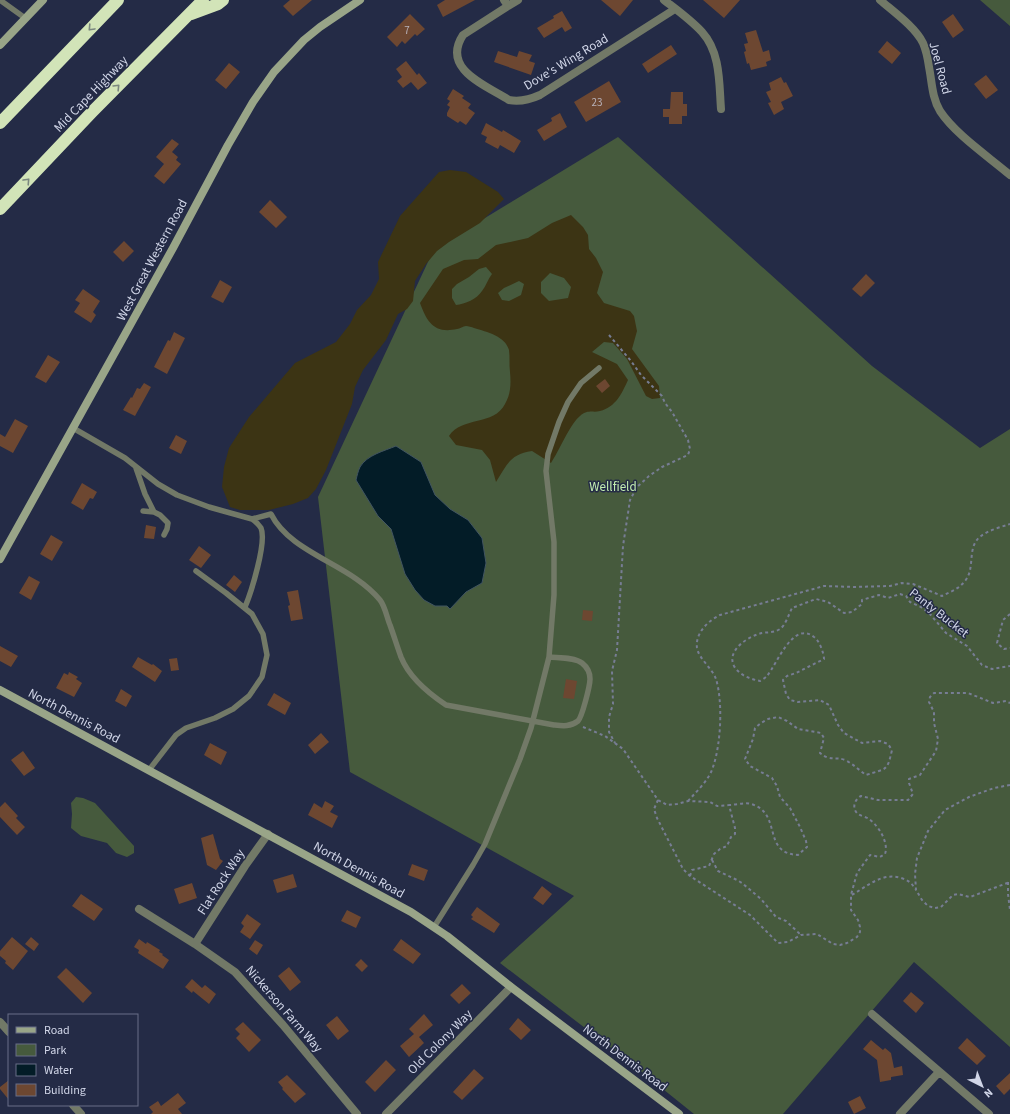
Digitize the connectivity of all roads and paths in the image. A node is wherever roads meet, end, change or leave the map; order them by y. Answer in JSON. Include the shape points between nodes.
{"nodes":[{"id":1,"x":0,"y":0,"type":"edge"},
{"id":2,"x":43,"y":0,"type":"edge"},
{"id":3,"x":118,"y":0,"type":"edge"},
{"id":4,"x":203,"y":0,"type":"edge"},
{"id":5,"x":223,"y":0,"type":"edge"},
{"id":6,"x":360,"y":0,"type":"edge"},
{"id":7,"x":518,"y":0,"type":"edge"},
{"id":8,"x":664,"y":0,"type":"edge"},
{"id":9,"x":880,"y":0,"type":"edge"},
{"id":10,"x":506,"y":3,"type":"edge"},
{"id":11,"x":675,"y":9,"type":"junction"},
{"id":12,"x":188,"y":15,"type":"junction"},
{"id":13,"x":25,"y":18,"type":"junction"},
{"id":14,"x":0,"y":45,"type":"edge"},
{"id":15,"x":721,"y":109,"type":"dead end"},
{"id":16,"x":0,"y":123,"type":"edge"},
{"id":17,"x":1010,"y":175,"type":"edge"},
{"id":18,"x":0,"y":209,"type":"edge"},
{"id":19,"x":609,"y":335,"type":"dead end"},
{"id":20,"x":599,"y":368,"type":"dead end"},
{"id":21,"x":73,"y":428,"type":"junction"},
{"id":22,"x":136,"y":468,"type":"junction"},
{"id":23,"x":143,"y":511,"type":"dead end"},
{"id":24,"x":154,"y":512,"type":"junction"},
{"id":25,"x":252,"y":518,"type":"junction"},
{"id":26,"x":1010,"y":524,"type":"edge"},
{"id":27,"x":164,"y":535,"type":"dead end"},
{"id":28,"x":0,"y":559,"type":"edge"},
{"id":29,"x":196,"y":571,"type":"dead end"},
{"id":30,"x":245,"y":607,"type":"junction"},
{"id":31,"x":1010,"y":614,"type":"edge"},
{"id":32,"x":1010,"y":648,"type":"edge"},
{"id":33,"x":549,"y":656,"type":"junction"},
{"id":34,"x":1010,"y":666,"type":"edge"},
{"id":35,"x":0,"y":690,"type":"edge"},
{"id":36,"x":1010,"y":703,"type":"edge"},
{"id":37,"x":532,"y":721,"type":"junction"},
{"id":38,"x":573,"y":724,"type":"junction"},
{"id":39,"x":615,"y":743,"type":"junction"},
{"id":40,"x":149,"y":770,"type":"junction"},
{"id":41,"x":1010,"y":785,"type":"edge"},
{"id":42,"x":658,"y":800,"type":"junction"},
{"id":43,"x":688,"y":801,"type":"junction"},
{"id":44,"x":729,"y":805,"type":"junction"},
{"id":45,"x":268,"y":834,"type":"junction"},
{"id":46,"x":712,"y":860,"type":"junction"},
{"id":47,"x":690,"y":876,"type":"junction"},
{"id":48,"x":1009,"y":882,"type":"edge"},
{"id":49,"x":916,"y":890,"type":"junction"},
{"id":50,"x":852,"y":895,"type":"junction"},
{"id":51,"x":139,"y":909,"type":"dead end"},
{"id":52,"x":1010,"y":910,"type":"edge"},
{"id":53,"x":434,"y":927,"type":"junction"},
{"id":54,"x":802,"y":935,"type":"junction"},
{"id":55,"x":195,"y":944,"type":"junction"},
{"id":56,"x":511,"y":987,"type":"junction"},
{"id":57,"x":872,"y":1014,"type":"dead end"},
{"id":58,"x":0,"y":1022,"type":"edge"},
{"id":59,"x":8,"y":1031,"type":"edge"},
{"id":60,"x":939,"y":1072,"type":"junction"},
{"id":61,"x":74,"y":1106,"type":"edge"},
{"id":62,"x":81,"y":1114,"type":"edge"},
{"id":63,"x":357,"y":1114,"type":"edge"},
{"id":64,"x":386,"y":1114,"type":"edge"},
{"id":65,"x":679,"y":1114,"type":"edge"},
{"id":66,"x":900,"y":1114,"type":"edge"},
{"id":67,"x":989,"y":1114,"type":"edge"}],
"edges":[{"from":1,"to":13,"type":"lane"},
{"from":2,"to":13,"type":"main road"},
{"from":3,"to":16,"type":"highway","one_way":true},
{"from":4,"to":12,"type":"highway","name":"Mid Cape Highway"},
{"from":5,"to":12,"type":"highway","via":[[212,7]]},
{"from":6,"to":21,"type":"main road","name":"West Great Western Road","via":[[304,40],[274,72],[253,102]]},
{"from":7,"to":10,"type":"street"},
{"from":8,"to":11,"type":"street"},
{"from":9,"to":17,"type":"street","name":"Joel Road","via":[[903,19],[923,43],[932,91],[939,110],[956,130]]},
{"from":10,"to":11,"type":"street","name":"Dove's Wing Road","via":[[463,35],[458,42],[456,56],[462,68],[472,77],[508,100],[516,101],[540,95]]},
{"from":11,"to":15,"type":"street","via":[[702,32],[710,44],[716,58]]},
{"from":18,"to":12,"type":"highway","name":"Mid Cape Highway","one_way":true},
{"from":13,"to":14,"type":"main road"},
{"from":19,"to":39,"type":"path","via":[[641,375],[662,396],[688,440],[690,449],[688,455],[649,476],[637,487],[630,500],[623,546],[616,650],[612,670],[613,704],[609,717],[609,732]]},
{"from":20,"to":33,"type":"lane","via":[[581,383],[568,402],[548,454],[546,471],[554,542],[554,595]]},
{"from":21,"to":22,"type":"lane","via":[[125,458]]},
{"from":21,"to":28,"type":"main road","name":"West Great Western Road"},
{"from":22,"to":24,"type":"lane"},
{"from":22,"to":25,"type":"lane","via":[[177,495],[209,507]]},
{"from":23,"to":24,"type":"lane"},
{"from":24,"to":27,"type":"lane","via":[[168,523]]},
{"from":25,"to":30,"type":"lane","via":[[261,528],[262,537],[255,577]]},
{"from":25,"to":37,"type":"lane","via":[[272,514],[291,539],[350,574],[376,596],[381,601],[409,671],[437,699],[457,708]]},
{"from":26,"to":43,"type":"path","via":[[991,530],[975,542],[965,582],[942,596],[913,584],[902,583],[890,586],[824,586],[720,615],[711,620],[698,638],[697,648],[716,679],[720,708],[719,738],[713,768],[702,786]]},
{"from":29,"to":30,"type":"lane"},
{"from":30,"to":40,"type":"lane","via":[[263,634],[267,655],[262,677],[249,696],[233,709],[186,728],[176,735]]},
{"from":31,"to":32,"type":"path","via":[[1003,620],[997,643],[1004,649]]},
{"from":33,"to":37,"type":"lane"},
{"from":33,"to":38,"type":"lane","via":[[577,660],[588,668],[590,680],[582,715]]},
{"from":34,"to":44,"type":"path","name":"Panty Bucket","via":[[992,669],[982,665],[967,646],[946,632],[921,607],[900,594],[888,598],[879,595],[862,600],[862,604],[852,612],[844,613],[828,602],[816,599],[792,608],[780,629],[743,641],[733,654],[732,662],[735,668],[744,676],[760,681],[766,678],[789,642],[805,632],[812,634],[817,638],[824,659],[787,676],[783,680],[786,694],[790,700],[820,700],[829,705],[844,733],[862,743],[880,740],[888,744],[892,750],[888,767],[866,775],[853,764],[842,759],[833,760],[820,753],[824,738],[821,733],[798,729],[778,717],[768,719],[755,728],[745,759],[750,766],[772,778],[780,797],[790,808],[800,827],[807,847],[798,855],[781,850],[762,810],[749,803]]},
{"from":35,"to":40,"type":"main road","name":"North Dennis Road"},
{"from":36,"to":50,"type":"path","via":[[993,702],[968,693],[940,692],[930,697],[938,738],[936,751],[920,775],[909,779],[913,794],[908,800],[899,801],[871,800],[861,796],[856,798],[854,804],[857,813],[870,819],[878,827],[887,850],[880,857],[870,855],[857,873]]},
{"from":37,"to":38,"type":"lane","via":[[565,726]]},
{"from":37,"to":53,"type":"lane","via":[[520,759],[485,844]]},
{"from":38,"to":39,"type":"path","via":[[605,736]]},
{"from":39,"to":42,"type":"path","via":[[629,756]]},
{"from":40,"to":45,"type":"main road","name":"North Dennis Road"},
{"from":41,"to":49,"type":"path","via":[[969,797],[945,810],[928,831],[917,858]]},
{"from":42,"to":43,"type":"path","via":[[668,804]]},
{"from":42,"to":47,"type":"path","via":[[654,809],[657,818],[683,869]]},
{"from":43,"to":44,"type":"path","via":[[710,802],[717,806]]},
{"from":44,"to":46,"type":"path","via":[[735,834],[727,846],[714,854]]},
{"from":45,"to":53,"type":"main road","name":"North Dennis Road","via":[[381,895]]},
{"from":45,"to":55,"type":"street","name":"Flat Rock Way"},
{"from":46,"to":47,"type":"path","via":[[708,866],[692,870]]},
{"from":46,"to":54,"type":"path","via":[[718,871],[742,883],[762,899],[776,917],[786,921]]},
{"from":47,"to":54,"type":"path","via":[[750,915],[778,943],[788,942]]},
{"from":48,"to":49,"type":"path","via":[[970,898],[953,895],[941,907],[935,908],[928,906]]},
{"from":48,"to":52,"type":"path"},
{"from":49,"to":50,"type":"path","via":[[908,880],[894,875],[874,881]]},
{"from":50,"to":54,"type":"path","via":[[851,910],[860,927],[858,937],[840,945],[833,944],[817,934]]},
{"from":51,"to":55,"type":"street","name":"Nickerson Farm Way"},
{"from":53,"to":56,"type":"main road","name":"North Dennis Road"},
{"from":55,"to":63,"type":"street","name":"Nickerson Farm Way","via":[[235,972],[246,983]]},
{"from":56,"to":64,"type":"street","name":"Old Colony Way"},
{"from":56,"to":65,"type":"main road","name":"North Dennis Road"},
{"from":57,"to":60,"type":"street"},
{"from":58,"to":59,"type":"street"},
{"from":60,"to":66,"type":"street"},
{"from":60,"to":67,"type":"street"},
{"from":61,"to":62,"type":"street"}]}
